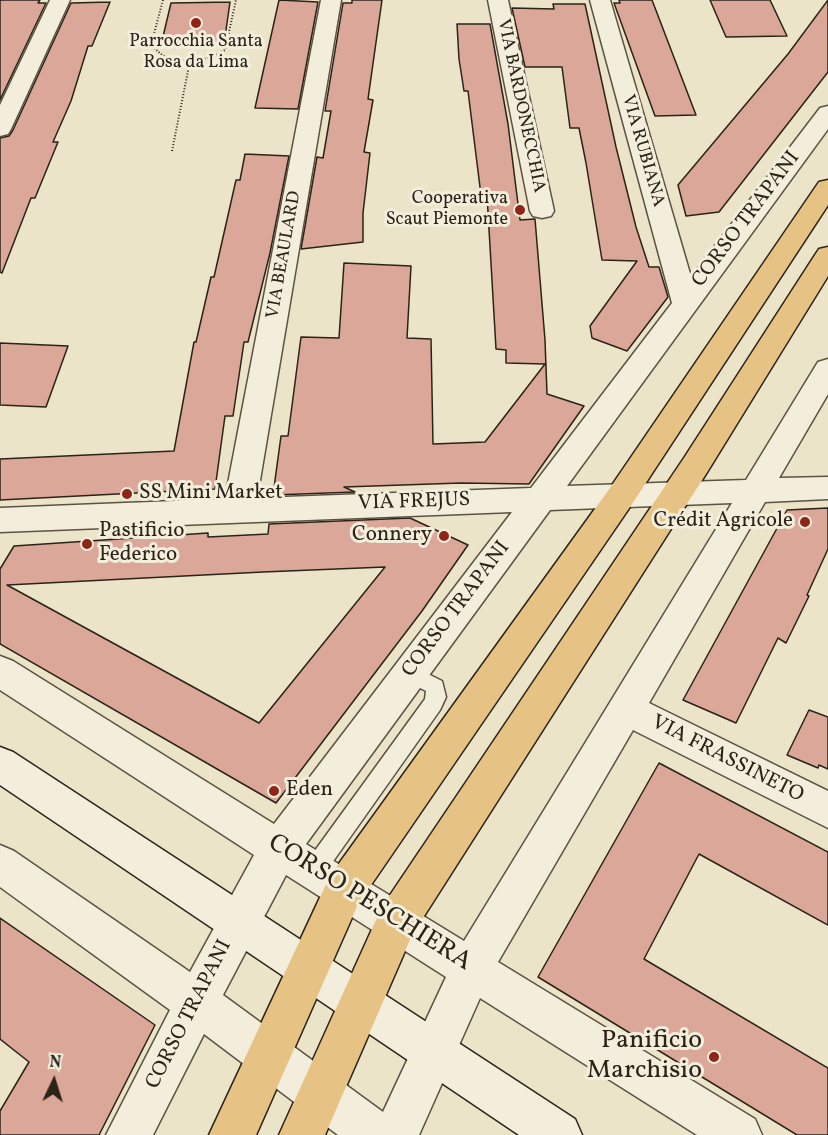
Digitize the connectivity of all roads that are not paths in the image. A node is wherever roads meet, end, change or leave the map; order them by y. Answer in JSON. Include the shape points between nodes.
{"nodes":[{"id":1,"x":60,"y":0,"type":"edge"},
{"id":2,"x":331,"y":0,"type":"edge"},
{"id":3,"x":498,"y":0,"type":"edge"},
{"id":4,"x":600,"y":0,"type":"edge"},
{"id":5,"x":828,"y":113,"type":"edge"},
{"id":6,"x":0,"y":129,"type":"edge"},
{"id":7,"x":828,"y":186,"type":"edge"},
{"id":8,"x":542,"y":211,"type":"dead end"},
{"id":9,"x":828,"y":255,"type":"edge"},
{"id":10,"x":685,"y":302,"type":"junction"},
{"id":11,"x":828,"y":369,"type":"edge"},
{"id":12,"x":828,"y":488,"type":"edge"},
{"id":13,"x":757,"y":490,"type":"junction"},
{"id":14,"x":676,"y":494,"type":"junction"},
{"id":15,"x":621,"y":496,"type":"junction"},
{"id":16,"x":540,"y":498,"type":"junction"},
{"id":17,"x":239,"y":510,"type":"junction"},
{"id":18,"x":2,"y":526,"type":"edge"},
{"id":19,"x":0,"y":671,"type":"edge"},
{"id":20,"x":627,"y":709,"type":"junction"},
{"id":21,"x":0,"y":764,"type":"edge"},
{"id":22,"x":828,"y":810,"type":"edge"},
{"id":23,"x":0,"y":864,"type":"edge"},
{"id":24,"x":313,"y":870,"type":"junction"},
{"id":25,"x":397,"y":921,"type":"junction"},
{"id":26,"x":238,"y":922,"type":"junction"},
{"id":27,"x":472,"y":967,"type":"junction"},
{"id":28,"x":307,"y":968,"type":"junction"},
{"id":29,"x":196,"y":1002,"type":"junction"},
{"id":30,"x":360,"y":1002,"type":"junction"},
{"id":31,"x":433,"y":1052,"type":"junction"},
{"id":32,"x":267,"y":1056,"type":"junction"},
{"id":33,"x":319,"y":1094,"type":"junction"},
{"id":34,"x":129,"y":1135,"type":"edge"},
{"id":35,"x":232,"y":1135,"type":"edge"},
{"id":36,"x":302,"y":1135,"type":"edge"},
{"id":37,"x":376,"y":1135,"type":"edge"},
{"id":38,"x":396,"y":1135,"type":"edge"},
{"id":39,"x":559,"y":1135,"type":"edge"},
{"id":40,"x":739,"y":1135,"type":"edge"}],
"edges":[{"from":1,"to":6,"type":"street"},
{"from":2,"to":17,"type":"street","name":"VIA BEAULARD"},
{"from":3,"to":8,"type":"street","name":"VIA BARDONECCHIA"},
{"from":4,"to":10,"type":"street","name":"VIA RUBIANA"},
{"from":5,"to":10,"type":"street","name":"CORSO TRAPANI"},
{"from":7,"to":15,"type":"main road","name":"CORSO TRAPANI"},
{"from":9,"to":14,"type":"main road"},
{"from":10,"to":16,"type":"street","name":"CORSO TRAPANI"},
{"from":11,"to":13,"type":"street"},
{"from":12,"to":13,"type":"street","name":"VIA FREJUS"},
{"from":13,"to":14,"type":"street","name":"VIA FREJUS"},
{"from":13,"to":20,"type":"street"},
{"from":14,"to":15,"type":"street","name":"VIA FREJUS"},
{"from":14,"to":25,"type":"main road"},
{"from":15,"to":16,"type":"street","name":"VIA FREJUS"},
{"from":15,"to":24,"type":"main road","name":"CORSO TRAPANI"},
{"from":16,"to":17,"type":"street","name":"VIA FREJUS"},
{"from":16,"to":24,"type":"street","name":"CORSO TRAPANI","via":[[410,674]]},
{"from":17,"to":18,"type":"street","name":"VIA FREJUS"},
{"from":19,"to":24,"type":"street","name":"CORSO PESCHIERA"},
{"from":20,"to":22,"type":"street","name":"VIA FRASSINETO"},
{"from":20,"to":27,"type":"street"},
{"from":21,"to":26,"type":"street"},
{"from":23,"to":29,"type":"street"},
{"from":24,"to":25,"type":"street","name":"CORSO PESCHIERA"},
{"from":24,"to":26,"type":"street","name":"CORSO TRAPANI"},
{"from":24,"to":28,"type":"main road","name":"CORSO TRAPANI"},
{"from":25,"to":27,"type":"street","name":"CORSO PESCHIERA"},
{"from":25,"to":30,"type":"main road"},
{"from":26,"to":28,"type":"street"},
{"from":26,"to":29,"type":"street","name":"CORSO TRAPANI"},
{"from":27,"to":31,"type":"street"},
{"from":27,"to":40,"type":"street","name":"CORSO PESCHIERA"},
{"from":28,"to":30,"type":"street"},
{"from":28,"to":32,"type":"main road","name":"CORSO TRAPANI"},
{"from":29,"to":32,"type":"street"},
{"from":29,"to":34,"type":"street","name":"CORSO TRAPANI"},
{"from":30,"to":31,"type":"street"},
{"from":30,"to":33,"type":"main road"},
{"from":31,"to":38,"type":"street"},
{"from":31,"to":39,"type":"street"},
{"from":32,"to":33,"type":"street"},
{"from":32,"to":35,"type":"main road","name":"CORSO TRAPANI"},
{"from":33,"to":36,"type":"main road"},
{"from":33,"to":37,"type":"street"}]}
